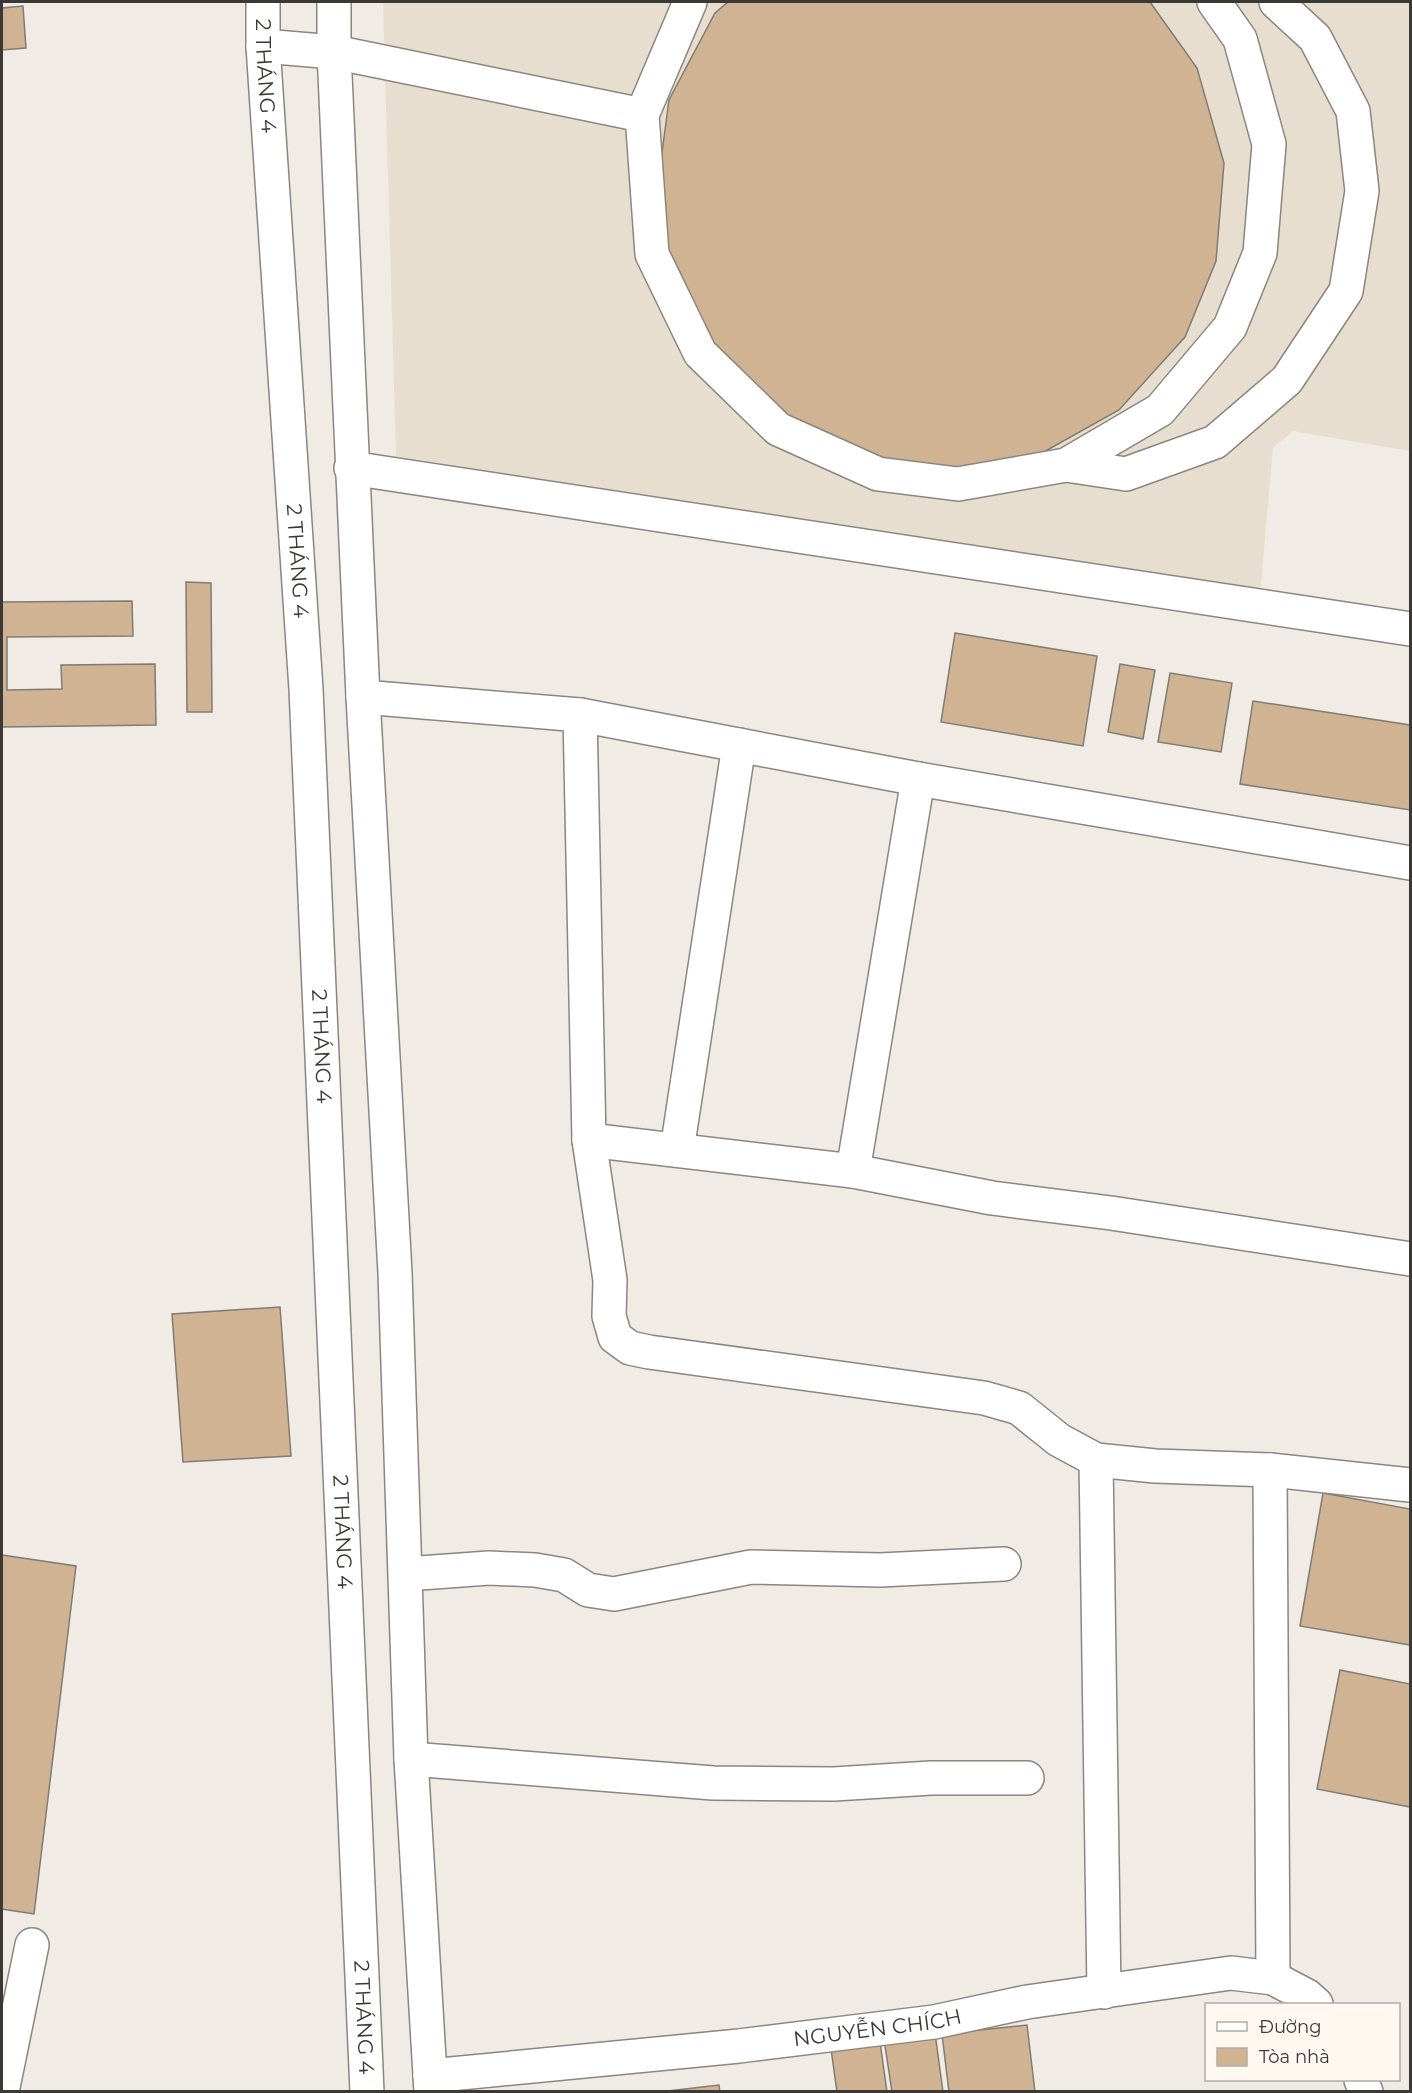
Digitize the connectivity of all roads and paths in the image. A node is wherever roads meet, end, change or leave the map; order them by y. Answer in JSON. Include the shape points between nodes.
{"nodes":[{"id":1,"x":263,"y":2,"type":"edge"},
{"id":2,"x":334,"y":2,"type":"edge"},
{"id":3,"x":690,"y":2,"type":"edge"},
{"id":4,"x":1214,"y":2,"type":"edge"},
{"id":5,"x":1276,"y":2,"type":"edge"},
{"id":6,"x":263,"y":46,"type":"junction"},
{"id":7,"x":334,"y":52,"type":"junction"},
{"id":8,"x":642,"y":115,"type":"junction"},
{"id":9,"x":1066,"y":465,"type":"junction"},
{"id":10,"x":351,"y":468,"type":"junction"},
{"id":11,"x":1410,"y":629,"type":"edge"},
{"id":12,"x":363,"y":697,"type":"junction"},
{"id":13,"x":580,"y":715,"type":"junction"},
{"id":14,"x":739,"y":745,"type":"junction"},
{"id":15,"x":918,"y":779,"type":"junction"},
{"id":16,"x":1410,"y":863,"type":"edge"},
{"id":17,"x":589,"y":1140,"type":"junction"},
{"id":18,"x":677,"y":1150,"type":"junction"},
{"id":19,"x":853,"y":1171,"type":"junction"},
{"id":20,"x":1410,"y":1259,"type":"edge"},
{"id":21,"x":1096,"y":1460,"type":"junction"},
{"id":22,"x":1270,"y":1470,"type":"junction"},
{"id":23,"x":1410,"y":1485,"type":"edge"},
{"id":24,"x":1004,"y":1564,"type":"dead end"},
{"id":25,"x":406,"y":1575,"type":"junction"},
{"id":26,"x":411,"y":1759,"type":"junction"},
{"id":27,"x":1027,"y":1778,"type":"dead end"},
{"id":28,"x":33,"y":1945,"type":"dead end"},
{"id":29,"x":1273,"y":1978,"type":"junction"},
{"id":30,"x":1104,"y":1992,"type":"junction"},
{"id":31,"x":1315,"y":2003,"type":"edge"},
{"id":32,"x":430,"y":2084,"type":"edge"},
{"id":33,"x":2,"y":2091,"type":"edge"},
{"id":34,"x":367,"y":2091,"type":"edge"}],
"edges":[{"from":1,"to":6,"type":"street","name":"2 THÁNG 4"},
{"from":2,"to":7,"type":"street"},
{"from":3,"to":8,"type":"street"},
{"from":4,"to":9,"type":"street","via":[[1240,39],[1269,144],[1260,253],[1230,327],[1160,410]]},
{"from":5,"to":9,"type":"street","via":[[1315,38],[1353,111],[1362,191],[1346,291],[1287,380],[1215,441],[1126,474]]},
{"from":6,"to":7,"type":"street"},
{"from":6,"to":34,"type":"street","name":"2 THÁNG 4","via":[[306,689]]},
{"from":7,"to":8,"type":"street"},
{"from":7,"to":10,"type":"street"},
{"from":8,"to":9,"type":"street","via":[[652,254],[700,352],[778,429],[878,474],[958,484]]},
{"from":10,"to":11,"type":"street"},
{"from":10,"to":12,"type":"street"},
{"from":12,"to":13,"type":"street"},
{"from":12,"to":25,"type":"street","via":[[396,1273]]},
{"from":13,"to":14,"type":"street"},
{"from":13,"to":17,"type":"street"},
{"from":14,"to":15,"type":"street"},
{"from":14,"to":18,"type":"street"},
{"from":15,"to":16,"type":"street"},
{"from":15,"to":19,"type":"street"},
{"from":17,"to":18,"type":"street"},
{"from":17,"to":21,"type":"street","via":[[610,1280],[609,1316],[615,1337],[630,1348],[984,1398],[1019,1408],[1059,1440]]},
{"from":18,"to":19,"type":"street"},
{"from":19,"to":20,"type":"street","via":[[992,1198]]},
{"from":21,"to":22,"type":"street"},
{"from":21,"to":30,"type":"street"},
{"from":22,"to":23,"type":"street"},
{"from":22,"to":29,"type":"street"},
{"from":24,"to":25,"type":"street","via":[[880,1570],[751,1567],[614,1594],[588,1590],[564,1575],[535,1570],[489,1568]]},
{"from":25,"to":26,"type":"street"},
{"from":26,"to":27,"type":"street","via":[[714,1783]]},
{"from":26,"to":32,"type":"street"},
{"from":28,"to":33,"type":"street"},
{"from":29,"to":30,"type":"street","name":"NGUYỄN CHÍCH","via":[[1231,1973]]},
{"from":29,"to":31,"type":"street","name":"NGUYỄN CHÍCH"},
{"from":30,"to":32,"type":"street","name":"NGUYỄN CHÍCH","via":[[1027,2002],[934,2022]]}]}
